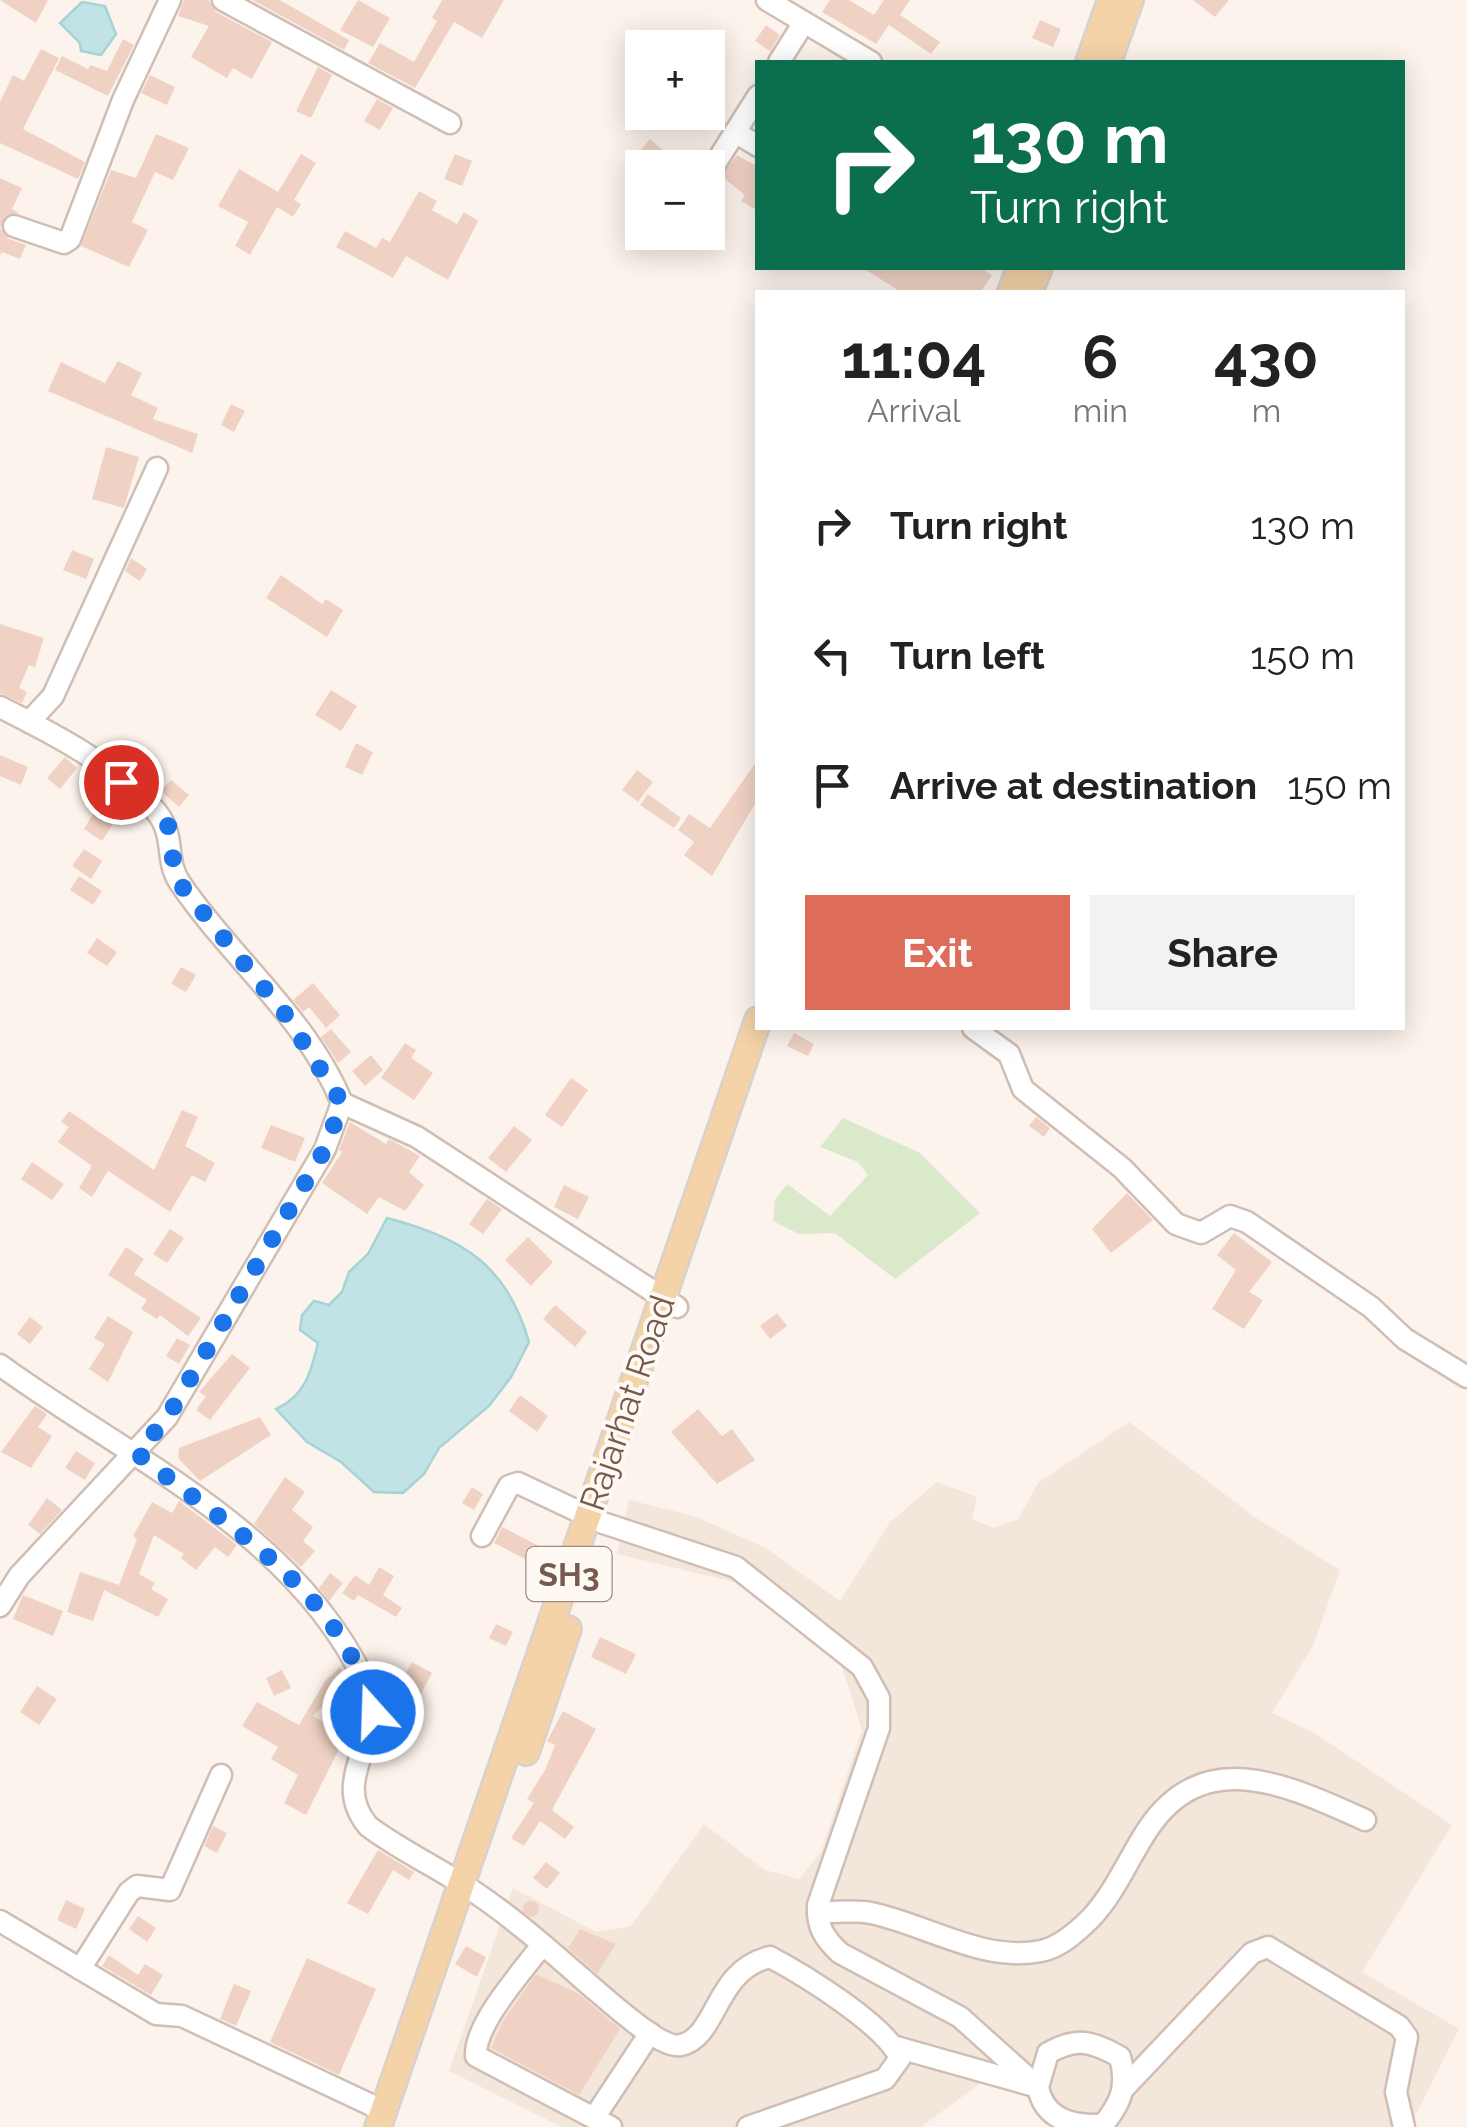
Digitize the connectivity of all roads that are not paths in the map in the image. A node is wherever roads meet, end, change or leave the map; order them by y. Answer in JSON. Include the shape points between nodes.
{"nodes":[{"id":1,"x":170,"y":0,"type":"edge"},
{"id":2,"x":223,"y":0,"type":"edge"},
{"id":3,"x":767,"y":0,"type":"edge"},
{"id":4,"x":1111,"y":0,"type":"edge"},
{"id":5,"x":1130,"y":0,"type":"edge"},
{"id":6,"x":803,"y":24,"type":"junction"},
{"id":7,"x":780,"y":60,"type":"edge"},
{"id":8,"x":867,"y":60,"type":"edge"},
{"id":9,"x":1090,"y":60,"type":"edge"},
{"id":10,"x":1109,"y":60,"type":"edge"},
{"id":11,"x":755,"y":101,"type":"edge"},
{"id":12,"x":450,"y":123,"type":"dead end"},
{"id":13,"x":735,"y":132,"type":"junction"},
{"id":14,"x":755,"y":144,"type":"edge"},
{"id":15,"x":724,"y":150,"type":"edge"},
{"id":16,"x":14,"y":226,"type":"dead end"},
{"id":17,"x":158,"y":468,"type":"dead end"},
{"id":18,"x":0,"y":707,"type":"edge"},
{"id":19,"x":29,"y":722,"type":"junction"},
{"id":20,"x":755,"y":1030,"type":"edge"},
{"id":21,"x":771,"y":1030,"type":"edge"},
{"id":22,"x":976,"y":1030,"type":"edge"},
{"id":23,"x":342,"y":1103,"type":"junction"},
{"id":24,"x":670,"y":1301,"type":"junction"},
{"id":25,"x":0,"y":1364,"type":"edge"},
{"id":26,"x":1467,"y":1377,"type":"edge"},
{"id":27,"x":137,"y":1453,"type":"junction"},
{"id":28,"x":596,"y":1519,"type":"junction"},
{"id":29,"x":482,"y":1536,"type":"dead end"},
{"id":30,"x":0,"y":1606,"type":"edge"},
{"id":31,"x":221,"y":1776,"type":"dead end"},
{"id":32,"x":1365,"y":1820,"type":"dead end"},
{"id":33,"x":469,"y":1888,"type":"junction"},
{"id":34,"x":818,"y":1913,"type":"junction"},
{"id":35,"x":0,"y":1922,"type":"edge"},
{"id":36,"x":548,"y":1950,"type":"junction"},
{"id":37,"x":80,"y":1969,"type":"junction"},
{"id":38,"x":650,"y":2033,"type":"junction"},
{"id":39,"x":896,"y":2047,"type":"junction"},
{"id":40,"x":1038,"y":2086,"type":"junction"},
{"id":41,"x":1126,"y":2087,"type":"junction"},
{"id":42,"x":386,"y":2122,"type":"edge"},
{"id":43,"x":603,"y":2123,"type":"edge"},
{"id":44,"x":1102,"y":2126,"type":"edge"},
{"id":45,"x":748,"y":2127,"type":"edge"},
{"id":46,"x":1404,"y":2127,"type":"edge"}],
"edges":[{"from":1,"to":16,"type":"street","via":[[70,239],[64,243]]},
{"from":2,"to":12,"type":"street"},
{"from":3,"to":6,"type":"street"},
{"from":4,"to":9,"type":"main road"},
{"from":5,"to":10,"type":"main road"},
{"from":6,"to":7,"type":"street"},
{"from":6,"to":8,"type":"street"},
{"from":11,"to":13,"type":"street"},
{"from":13,"to":14,"type":"street"},
{"from":13,"to":15,"type":"street"},
{"from":17,"to":19,"type":"street","via":[[52,696]]},
{"from":18,"to":19,"type":"street"},
{"from":19,"to":23,"type":"street","via":[[151,804],[168,825],[176,879],[285,1014]]},
{"from":20,"to":24,"type":"main road","name":"Rajarhat Road","number":"SH3"},
{"from":21,"to":24,"type":"main road","name":"Rajarhat Road","number":"SH3"},
{"from":22,"to":26,"type":"street","via":[[1013,1060],[1022,1089],[1122,1168],[1176,1224],[1201,1233],[1230,1216],[1247,1222]]},
{"from":23,"to":24,"type":"street","via":[[416,1137]]},
{"from":23,"to":27,"type":"street","via":[[325,1149],[167,1418]]},
{"from":24,"to":28,"type":"main road","name":"Rajarhat Road","number":"SH3"},
{"from":25,"to":27,"type":"street"},
{"from":27,"to":30,"type":"street","via":[[19,1576]]},
{"from":27,"to":33,"type":"street","via":[[256,1546],[329,1619],[373,1712],[351,1792],[356,1811],[384,1838]]},
{"from":28,"to":29,"type":"street","via":[[513,1483]]},
{"from":28,"to":33,"type":"main road","name":"Rajarhat Road","number":"SH3"},
{"from":28,"to":34,"type":"street","via":[[736,1567],[862,1667],[879,1698],[879,1728]]},
{"from":31,"to":37,"type":"street","via":[[170,1890],[137,1886],[130,1892]]},
{"from":32,"to":34,"type":"street","via":[[1274,1784],[1200,1782],[1172,1796],[1109,1898],[1081,1928],[1043,1951],[1004,1952],[866,1912]]},
{"from":33,"to":36,"type":"street"},
{"from":33,"to":42,"type":"main road","name":"Rajarhat Road","number":"SH3"},
{"from":34,"to":40,"type":"street","via":[[826,1940],[840,1953],[960,2018]]},
{"from":35,"to":37,"type":"street"},
{"from":36,"to":38,"type":"street"},
{"from":36,"to":43,"type":"street","via":[[485,2024],[476,2056]]},
{"from":37,"to":42,"type":"street","via":[[156,2014],[182,2016]]},
{"from":38,"to":39,"type":"street","via":[[668,2044],[691,2040],[733,1976],[751,1961],[770,1957]]},
{"from":38,"to":43,"type":"street"},
{"from":39,"to":40,"type":"street"},
{"from":39,"to":45,"type":"street","via":[[900,2058],[886,2079]]},
{"from":40,"to":41,"type":"street","via":[[1048,2053],[1081,2040],[1120,2057]]},
{"from":40,"to":44,"type":"street","via":[[1051,2113],[1080,2126]]},
{"from":41,"to":44,"type":"street"},
{"from":41,"to":46,"type":"street","via":[[1252,1953],[1268,1948],[1399,2026],[1407,2037],[1396,2092]]}]}
